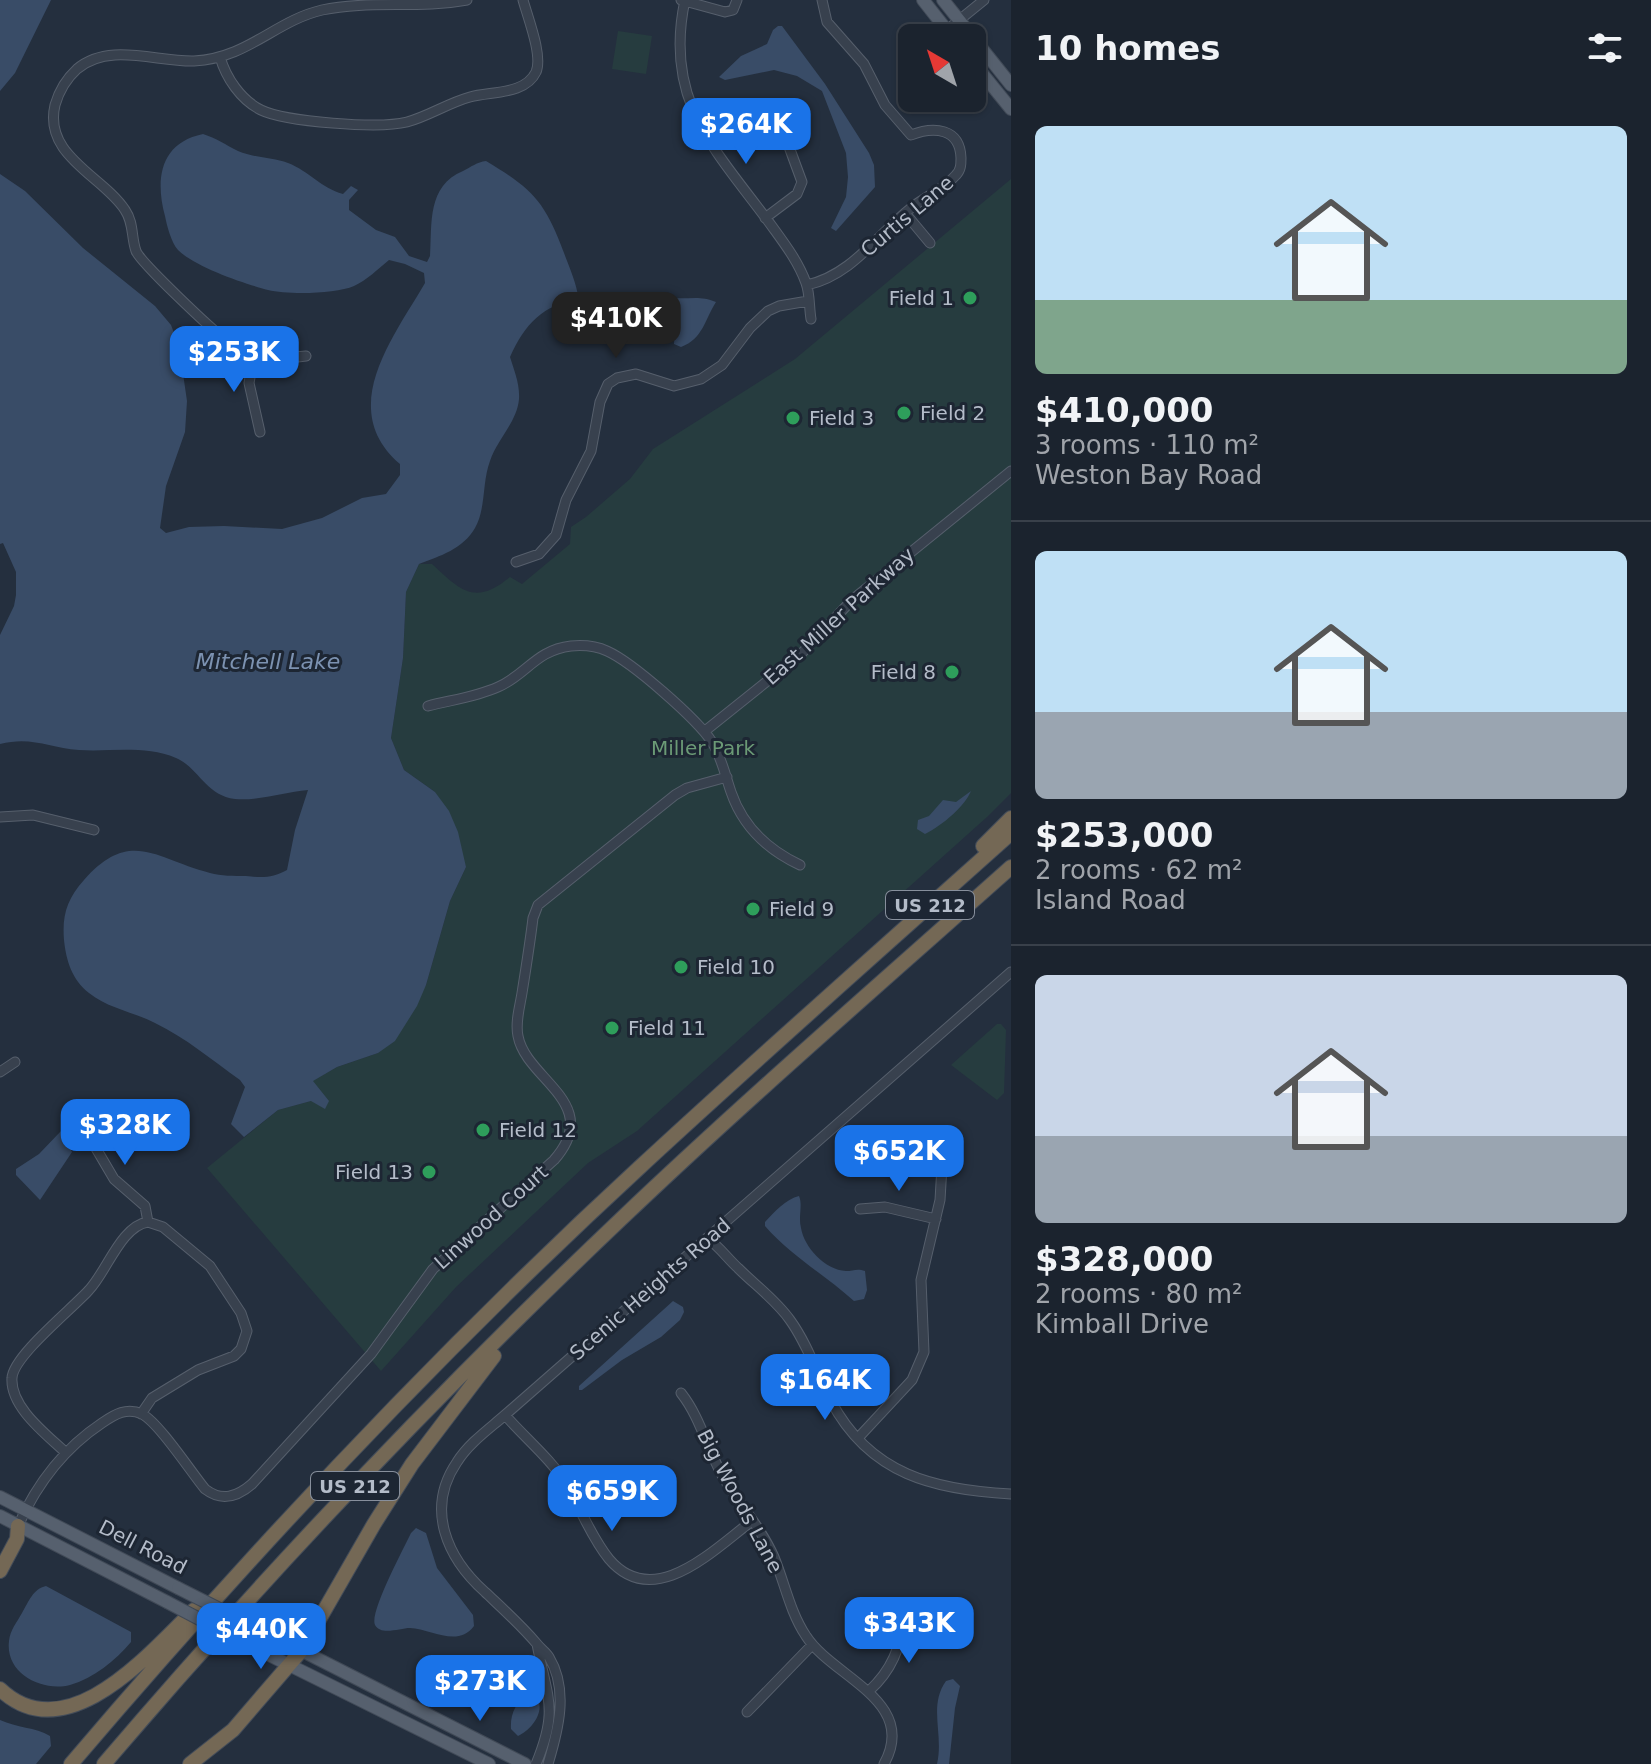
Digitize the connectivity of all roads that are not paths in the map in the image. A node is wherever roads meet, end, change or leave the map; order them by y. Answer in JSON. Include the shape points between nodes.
{"nodes":[{"id":1,"x":467,"y":0,"type":"edge"},
{"id":2,"x":523,"y":0,"type":"edge"},
{"id":3,"x":683,"y":0,"type":"edge"},
{"id":4,"x":737,"y":0,"type":"edge"},
{"id":5,"x":822,"y":0,"type":"edge"},
{"id":6,"x":923,"y":0,"type":"edge"},
{"id":7,"x":943,"y":0,"type":"edge"},
{"id":8,"x":984,"y":0,"type":"edge"},
{"id":9,"x":959,"y":20,"type":"junction"},
{"id":10,"x":942,"y":24,"type":"edge"},
{"id":11,"x":956,"y":24,"type":"edge"},
{"id":12,"x":220,"y":57,"type":"junction"},
{"id":13,"x":986,"y":78,"type":"edge"},
{"id":14,"x":1011,"y":85,"type":"edge"},
{"id":15,"x":1011,"y":109,"type":"edge"},
{"id":16,"x":703,"y":133,"type":"junction"},
{"id":17,"x":905,"y":213,"type":"junction"},
{"id":18,"x":765,"y":218,"type":"junction"},
{"id":19,"x":930,"y":243,"type":"dead end"},
{"id":20,"x":807,"y":285,"type":"junction"},
{"id":21,"x":808,"y":301,"type":"junction"},
{"id":22,"x":811,"y":319,"type":"dead end"},
{"id":23,"x":254,"y":355,"type":"junction"},
{"id":24,"x":306,"y":356,"type":"dead end"},
{"id":25,"x":260,"y":432,"type":"dead end"},
{"id":26,"x":1011,"y":471,"type":"edge"},
{"id":27,"x":516,"y":562,"type":"dead end"},
{"id":28,"x":428,"y":706,"type":"dead end"},
{"id":29,"x":705,"y":731,"type":"junction"},
{"id":30,"x":727,"y":777,"type":"junction"},
{"id":31,"x":0,"y":817,"type":"edge"},
{"id":32,"x":1011,"y":818,"type":"edge"},
{"id":33,"x":94,"y":830,"type":"dead end"},
{"id":34,"x":1011,"y":833,"type":"edge"},
{"id":35,"x":800,"y":865,"type":"dead end"},
{"id":36,"x":1011,"y":867,"type":"edge"},
{"id":37,"x":1011,"y":880,"type":"edge"},
{"id":38,"x":1011,"y":972,"type":"edge"},
{"id":39,"x":850,"y":977,"type":"junction"},
{"id":40,"x":869,"y":994,"type":"junction"},
{"id":41,"x":15,"y":1062,"type":"dead end"},
{"id":42,"x":0,"y":1072,"type":"edge"},
{"id":43,"x":77,"y":1116,"type":"dead end"},
{"id":44,"x":944,"y":1132,"type":"dead end"},
{"id":45,"x":860,"y":1209,"type":"dead end"},
{"id":46,"x":936,"y":1219,"type":"junction"},
{"id":47,"x":619,"y":1221,"type":"junction"},
{"id":48,"x":148,"y":1222,"type":"junction"},
{"id":49,"x":707,"y":1238,"type":"junction"},
{"id":50,"x":681,"y":1393,"type":"dead end"},
{"id":51,"x":141,"y":1414,"type":"junction"},
{"id":52,"x":505,"y":1415,"type":"junction"},
{"id":53,"x":372,"y":1431,"type":"junction"},
{"id":54,"x":858,"y":1438,"type":"junction"},
{"id":55,"x":65,"y":1452,"type":"junction"},
{"id":56,"x":1011,"y":1494,"type":"edge"},
{"id":57,"x":0,"y":1497,"type":"edge"},
{"id":58,"x":25,"y":1510,"type":"junction"},
{"id":59,"x":0,"y":1516,"type":"edge"},
{"id":60,"x":752,"y":1521,"type":"junction"},
{"id":61,"x":18,"y":1526,"type":"junction"},
{"id":62,"x":0,"y":1552,"type":"edge"},
{"id":63,"x":0,"y":1571,"type":"edge"},
{"id":64,"x":903,"y":1617,"type":"dead end"},
{"id":65,"x":537,"y":1644,"type":"junction"},
{"id":66,"x":812,"y":1645,"type":"junction"},
{"id":67,"x":301,"y":1651,"type":"junction"},
{"id":68,"x":289,"y":1664,"type":"junction"},
{"id":69,"x":0,"y":1689,"type":"edge"},
{"id":70,"x":869,"y":1691,"type":"junction"},
{"id":71,"x":747,"y":1712,"type":"dead end"},
{"id":72,"x":71,"y":1764,"type":"edge"},
{"id":73,"x":104,"y":1764,"type":"edge"},
{"id":74,"x":190,"y":1764,"type":"edge"},
{"id":75,"x":489,"y":1764,"type":"edge"},
{"id":76,"x":525,"y":1764,"type":"edge"},
{"id":77,"x":536,"y":1764,"type":"edge"},
{"id":78,"x":548,"y":1764,"type":"edge"},
{"id":79,"x":884,"y":1764,"type":"edge"}],
"edges":[{"from":1,"to":12,"type":"street","via":[[319,11]]},
{"from":2,"to":12,"type":"street","via":[[538,62],[530,81],[467,97],[408,122],[364,126],[272,114],[239,93]]},
{"from":3,"to":4,"type":"street","via":[[729,12]]},
{"from":3,"to":16,"type":"street","via":[[681,66]]},
{"from":5,"to":17,"type":"street","name":"Curtis Lane","via":[[827,22],[864,64],[885,105],[911,135],[939,130],[960,146],[957,175]]},
{"from":6,"to":10,"type":"main road"},
{"from":7,"to":9,"type":"main road"},
{"from":8,"to":9,"type":"street"},
{"from":9,"to":11,"type":"street"},
{"from":9,"to":14,"type":"main road"},
{"from":12,"to":23,"type":"street","via":[[177,61],[111,55],[87,62],[60,90],[53,115],[58,139],[70,158],[124,208],[136,252],[226,341]]},
{"from":13,"to":15,"type":"main road"},
{"from":16,"to":18,"type":"street"},
{"from":16,"to":18,"type":"street","via":[[757,118],[781,125],[801,188]]},
{"from":17,"to":19,"type":"street"},
{"from":17,"to":20,"type":"street","name":"Curtis Lane","via":[[864,255]]},
{"from":18,"to":20,"type":"street"},
{"from":20,"to":21,"type":"street"},
{"from":21,"to":22,"type":"street"},
{"from":21,"to":27,"type":"street","via":[[768,311],[722,365],[693,382],[666,385],[636,374],[608,384],[591,451],[566,500],[556,535],[539,554]]},
{"from":23,"to":24,"type":"street"},
{"from":23,"to":25,"type":"street","via":[[249,383]]},
{"from":26,"to":29,"type":"street","name":"East Miller Parkway","via":[[852,600],[801,654]]},
{"from":28,"to":29,"type":"street","via":[[498,688],[548,652],[588,646],[618,657]]},
{"from":29,"to":30,"type":"street"},
{"from":30,"to":35,"type":"street","via":[[754,832]]},
{"from":30,"to":51,"type":"street","name":"Linwood Court","via":[[675,795],[549,894],[535,911],[517,1030],[523,1049],[567,1109],[569,1133],[554,1160],[433,1269],[371,1354],[241,1493],[221,1497],[205,1489],[154,1423]]},
{"from":31,"to":33,"type":"street","via":[[33,815]]},
{"from":32,"to":39,"type":"highway"},
{"from":34,"to":39,"type":"highway","number":"US 212"},
{"from":36,"to":40,"type":"highway","number":"US 212"},
{"from":37,"to":40,"type":"highway"},
{"from":38,"to":49,"type":"street","name":"Scenic Heights Road"},
{"from":39,"to":53,"type":"highway","number":"US 212","via":[[638,1168]]},
{"from":40,"to":47,"type":"highway","number":"US 212"},
{"from":41,"to":42,"type":"street"},
{"from":43,"to":48,"type":"street","via":[[114,1179],[145,1206]]},
{"from":44,"to":46,"type":"street"},
{"from":45,"to":46,"type":"street","via":[[885,1207]]},
{"from":46,"to":54,"type":"street","via":[[921,1280],[925,1337],[919,1367],[903,1392]]},
{"from":47,"to":67,"type":"highway","via":[[498,1351],[412,1464]]},
{"from":47,"to":73,"type":"highway","number":"US 212","via":[[379,1460]]},
{"from":48,"to":51,"type":"street","via":[[163,1227],[210,1266],[247,1331],[234,1356],[159,1394]]},
{"from":48,"to":55,"type":"street","via":[[133,1227],[95,1283],[22,1357],[13,1373],[17,1398]]},
{"from":49,"to":52,"type":"street","name":"Scenic Heights Road"},
{"from":49,"to":54,"type":"street","via":[[788,1316],[831,1401]]},
{"from":50,"to":60,"type":"street","name":"Big Woods Lane","via":[[720,1472]]},
{"from":51,"to":55,"type":"street","via":[[117,1414]]},
{"from":52,"to":60,"type":"street","via":[[560,1475],[610,1561],[630,1575],[652,1581],[675,1576]]},
{"from":52,"to":65,"type":"street","name":"Scenic Heights Road","via":[[452,1470],[443,1498],[444,1528],[459,1566]]},
{"from":53,"to":69,"type":"highway","via":[[107,1689],[73,1706],[42,1709],[11,1699]]},
{"from":53,"to":72,"type":"highway","number":"US 212","via":[[158,1661]]},
{"from":54,"to":56,"type":"street","via":[[890,1465],[927,1483]]},
{"from":55,"to":58,"type":"street"},
{"from":57,"to":58,"type":"main road","name":"Dell Road"},
{"from":58,"to":61,"type":"street"},
{"from":58,"to":67,"type":"main road","name":"Dell Road","bridge":true},
{"from":59,"to":61,"type":"main road","name":"Dell Road"},
{"from":60,"to":66,"type":"street","name":"Big Woods Lane","via":[[773,1554],[799,1626]]},
{"from":61,"to":62,"type":"highway"},
{"from":61,"to":63,"type":"highway"},
{"from":61,"to":68,"type":"main road","name":"Dell Road","bridge":true},
{"from":64,"to":70,"type":"street","via":[[893,1661]]},
{"from":65,"to":77,"type":"street","via":[[550,1703],[549,1726]]},
{"from":65,"to":78,"type":"street","name":"Scenic Heights Road","via":[[549,1656],[560,1697]]},
{"from":66,"to":70,"type":"street","name":"Big Woods Lane"},
{"from":66,"to":71,"type":"street"},
{"from":67,"to":68,"type":"highway"},
{"from":67,"to":76,"type":"main road","name":"Dell Road"},
{"from":68,"to":74,"type":"highway","via":[[233,1730]]},
{"from":68,"to":75,"type":"main road","name":"Dell Road"},
{"from":70,"to":79,"type":"street","name":"Big Woods Lane","via":[[890,1725],[891,1748]]}]}
